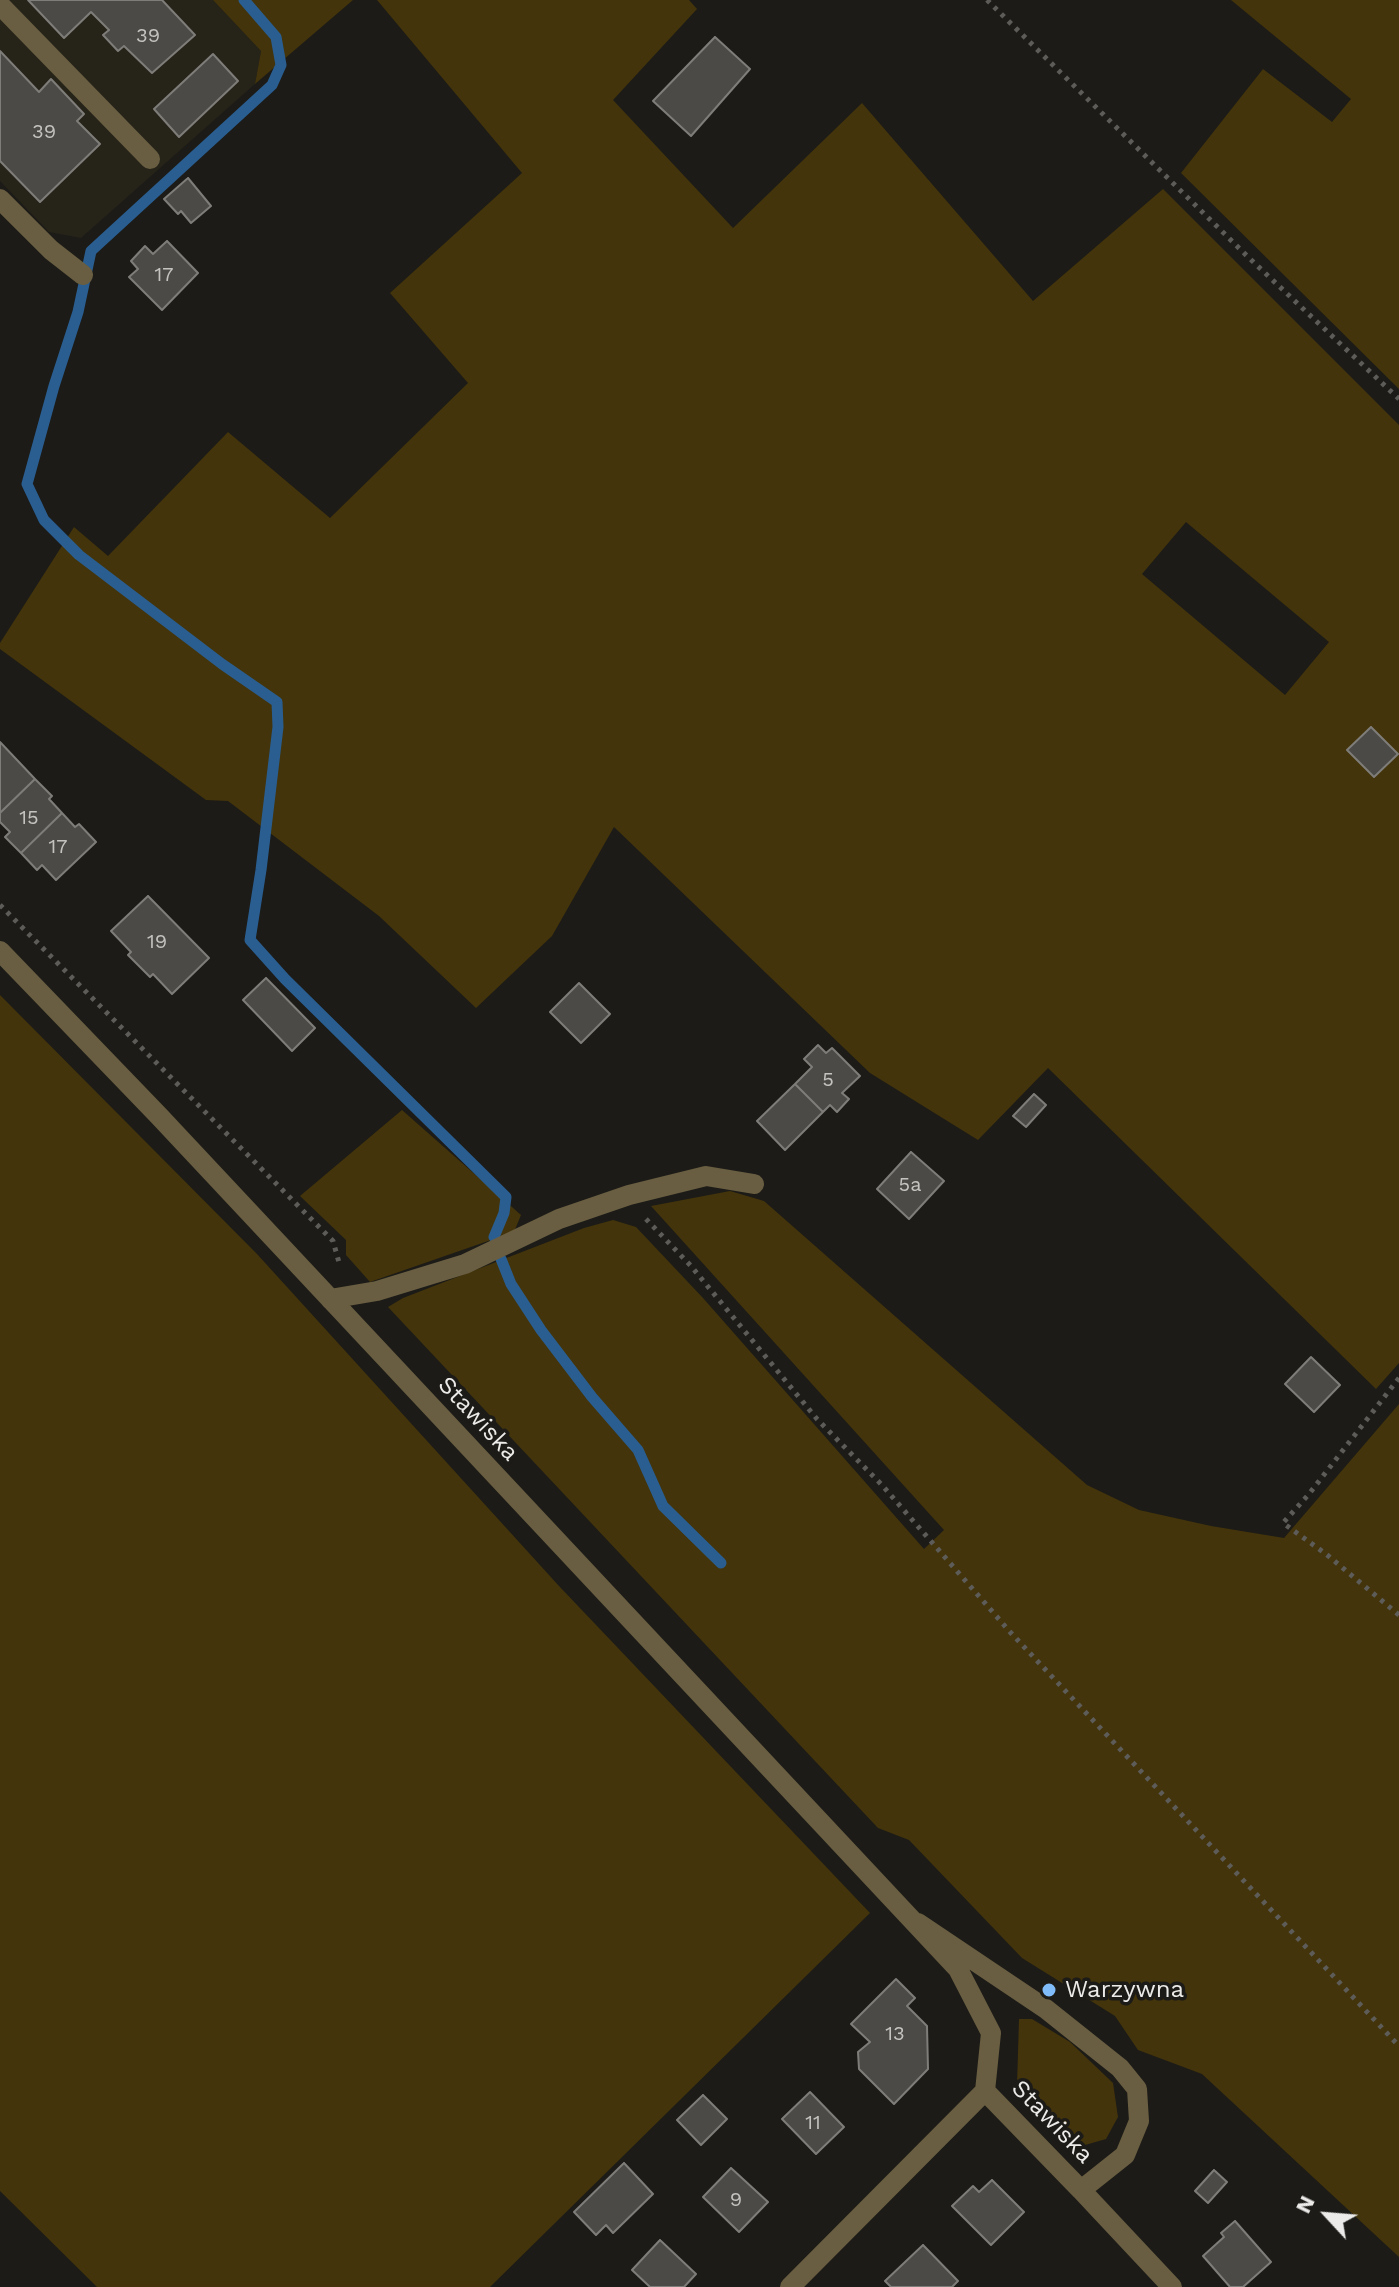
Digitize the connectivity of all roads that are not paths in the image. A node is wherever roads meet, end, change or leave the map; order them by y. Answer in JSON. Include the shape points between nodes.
{"nodes":[{"id":1,"x":0,"y":5,"type":"edge"},
{"id":2,"x":150,"y":159,"type":"dead end"},
{"id":3,"x":0,"y":199,"type":"edge"},
{"id":4,"x":83,"y":275,"type":"dead end"},
{"id":5,"x":0,"y":951,"type":"edge"},
{"id":6,"x":754,"y":1184,"type":"dead end"},
{"id":7,"x":330,"y":1299,"type":"junction"},
{"id":8,"x":918,"y":1923,"type":"junction"},
{"id":9,"x":985,"y":2091,"type":"junction"},
{"id":10,"x":1081,"y":2190,"type":"junction"},
{"id":11,"x":790,"y":2287,"type":"edge"},
{"id":12,"x":1172,"y":2287,"type":"edge"}],
"edges":[{"from":1,"to":2,"type":"street"},
{"from":3,"to":4,"type":"street"},
{"from":5,"to":7,"type":"street","name":"Stawiska"},
{"from":6,"to":7,"type":"street","via":[[706,1176],[629,1195],[559,1219],[465,1264],[377,1291]]},
{"from":7,"to":8,"type":"street","name":"Stawiska"},
{"from":8,"to":9,"type":"street","name":"Stawiska","via":[[958,1969],[991,2033]]},
{"from":8,"to":10,"type":"street","name":"Stawiska","via":[[1046,2009],[1120,2068],[1137,2089],[1139,2121],[1125,2155]]},
{"from":9,"to":10,"type":"street","name":"Stawiska"},
{"from":9,"to":11,"type":"street"},
{"from":10,"to":12,"type":"street","name":"Stawiska"}]}
